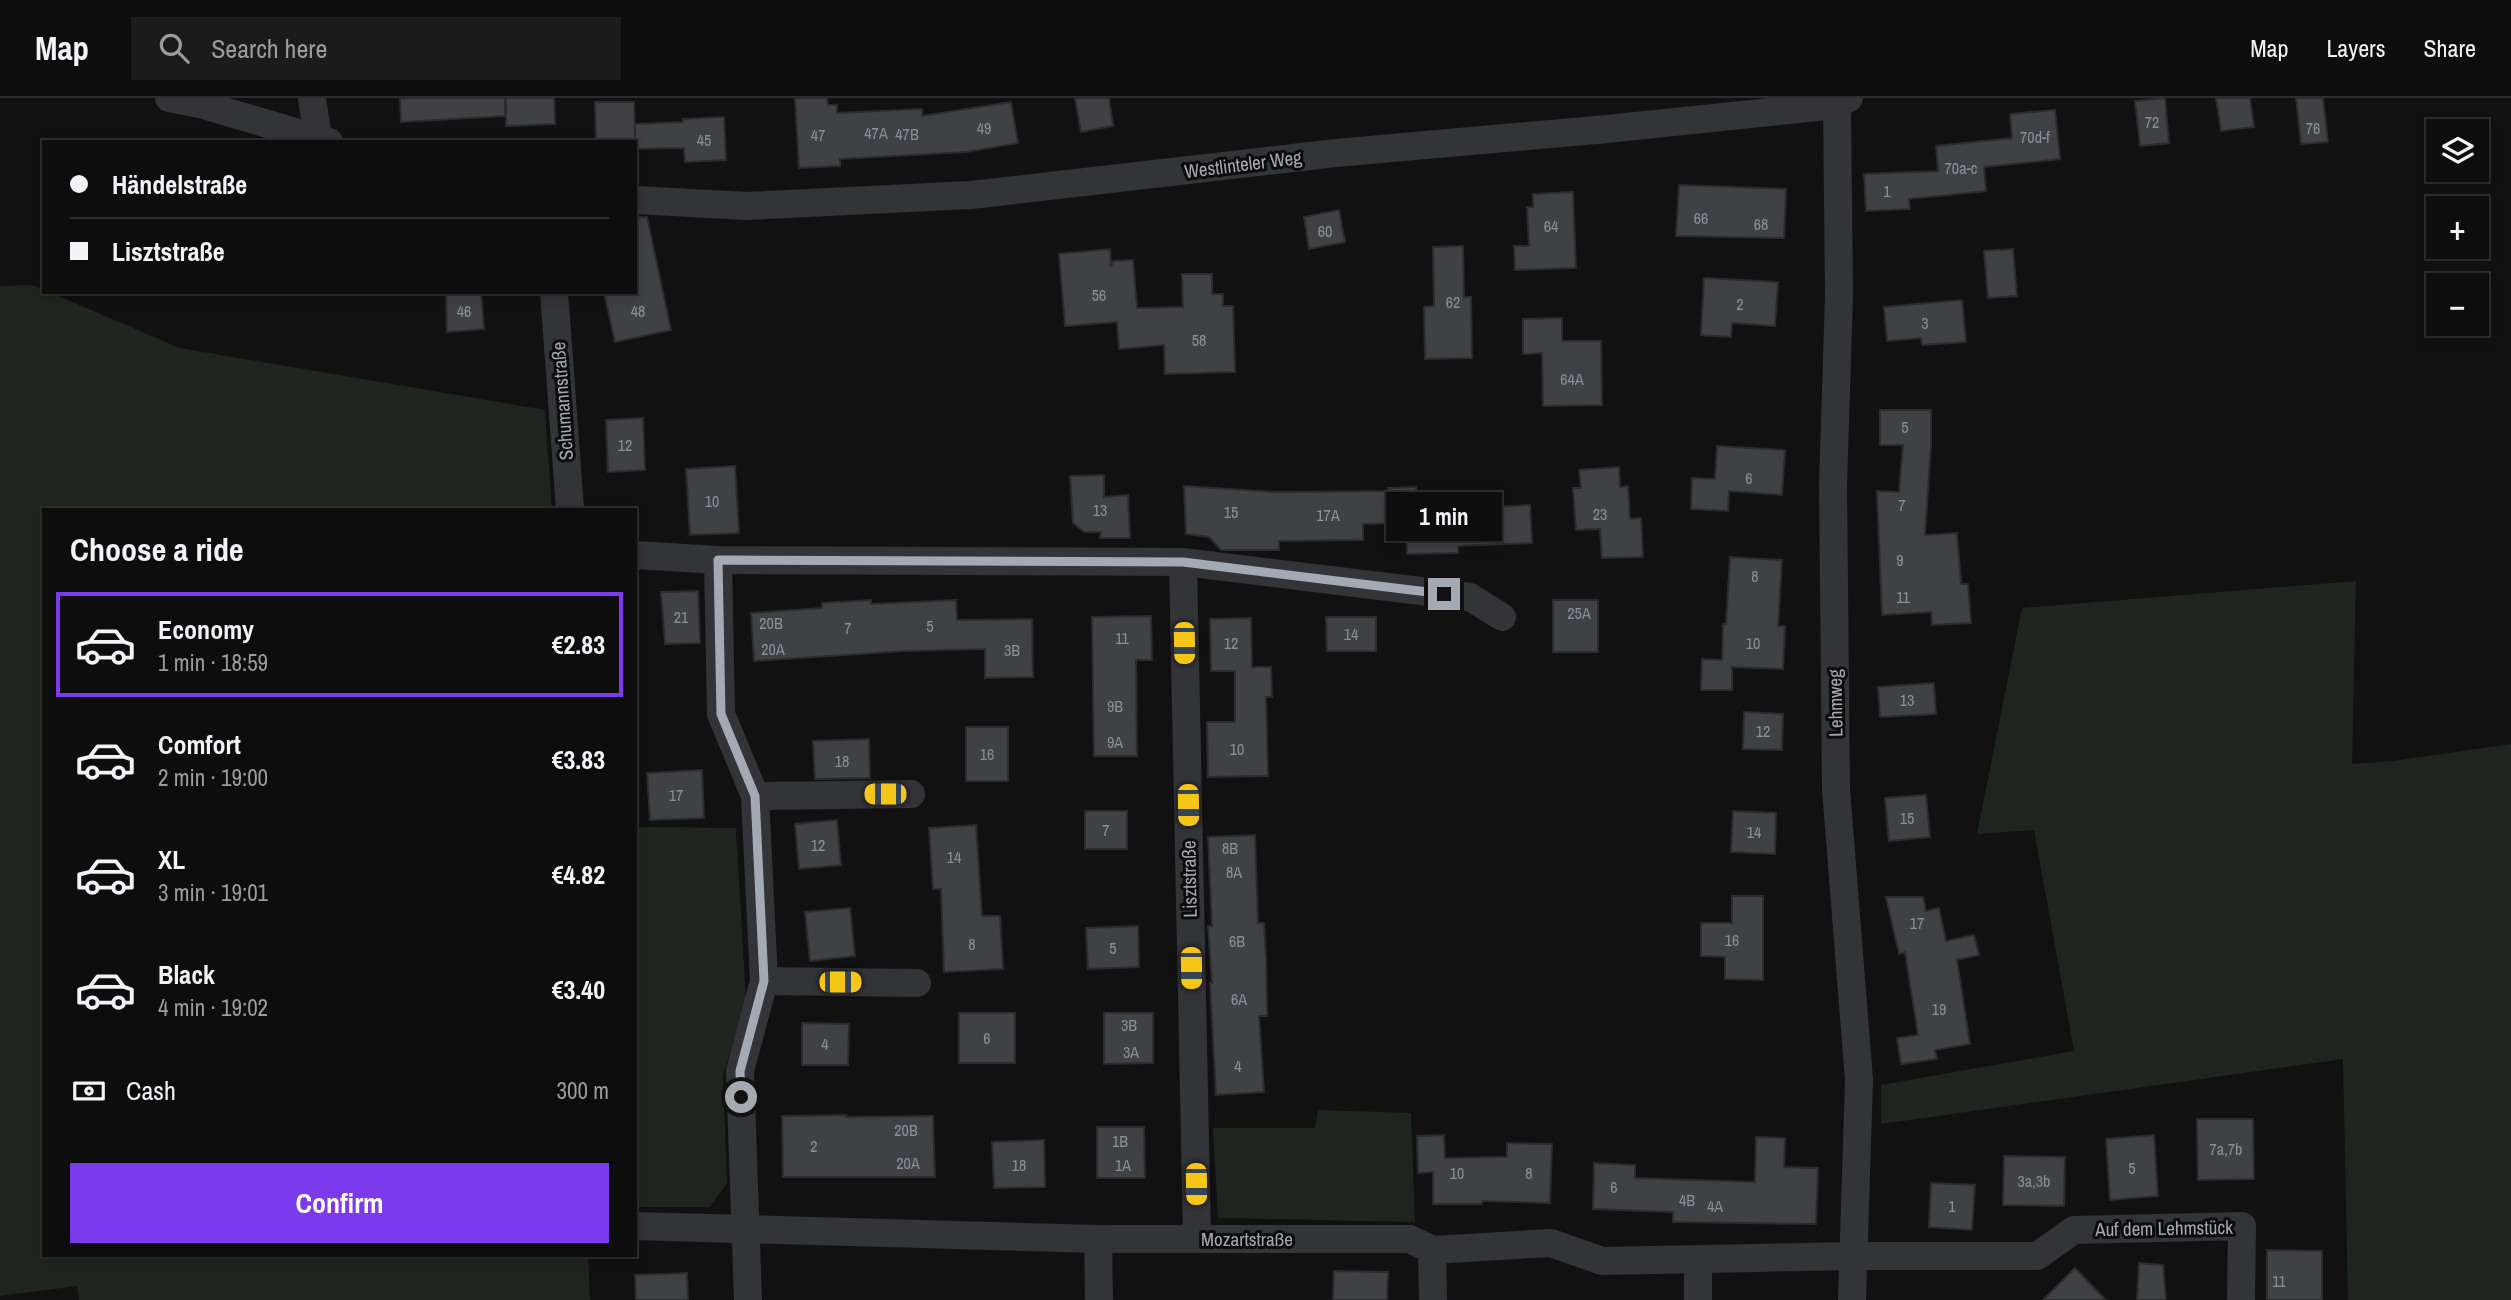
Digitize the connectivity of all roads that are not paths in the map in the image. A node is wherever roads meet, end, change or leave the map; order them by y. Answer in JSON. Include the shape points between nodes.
{"nodes":[{"id":1,"x":169,"y":98,"type":"edge"},
{"id":2,"x":312,"y":98,"type":"edge"},
{"id":3,"x":1843,"y":101,"type":"edge"},
{"id":4,"x":1762,"y":104,"type":"edge"},
{"id":5,"x":323,"y":140,"type":"edge"},
{"id":6,"x":637,"y":200,"type":"edge"},
{"id":7,"x":554,"y":294,"type":"edge"},
{"id":8,"x":569,"y":508,"type":"edge"},
{"id":9,"x":637,"y":555,"type":"edge"},
{"id":10,"x":718,"y":560,"type":"junction"},
{"id":11,"x":1183,"y":562,"type":"junction"},
{"id":12,"x":1502,"y":617,"type":"dead end"},
{"id":13,"x":911,"y":794,"type":"dead end"},
{"id":14,"x":755,"y":796,"type":"junction"},
{"id":15,"x":764,"y":981,"type":"junction"},
{"id":16,"x":917,"y":983,"type":"dead end"},
{"id":17,"x":637,"y":1226,"type":"edge"},
{"id":18,"x":744,"y":1228,"type":"junction"},
{"id":19,"x":1197,"y":1238,"type":"junction"},
{"id":20,"x":1098,"y":1239,"type":"junction"},
{"id":21,"x":1432,"y":1250,"type":"junction"},
{"id":22,"x":1853,"y":1256,"type":"junction"},
{"id":23,"x":1698,"y":1260,"type":"junction"},
{"id":24,"x":748,"y":1300,"type":"edge"},
{"id":25,"x":1099,"y":1300,"type":"edge"},
{"id":26,"x":1433,"y":1300,"type":"edge"},
{"id":27,"x":1698,"y":1300,"type":"edge"},
{"id":28,"x":1852,"y":1300,"type":"edge"},
{"id":29,"x":2241,"y":1300,"type":"edge"}],
"edges":[{"from":1,"to":5,"type":"street"},
{"from":2,"to":5,"type":"street"},
{"from":3,"to":4,"type":"street","name":"Westlinteler Weg"},
{"from":3,"to":22,"type":"street","name":"Lehmweg","via":[[1833,484],[1836,789],[1859,1080]]},
{"from":4,"to":6,"type":"street","name":"Westlinteler Weg","via":[[1607,129],[1336,153],[971,195],[747,206]]},
{"from":7,"to":8,"type":"street","name":"Schumannstraße"},
{"from":9,"to":10,"type":"street"},
{"from":10,"to":11,"type":"street"},
{"from":10,"to":14,"type":"street","via":[[721,714]]},
{"from":11,"to":12,"type":"street","via":[[1470,597]]},
{"from":11,"to":19,"type":"street","name":"Lisztstraße"},
{"from":13,"to":14,"type":"street"},
{"from":14,"to":15,"type":"street"},
{"from":15,"to":16,"type":"street"},
{"from":15,"to":18,"type":"street","via":[[740,1071]]},
{"from":17,"to":18,"type":"street","name":"Mozartstraße"},
{"from":18,"to":20,"type":"street","name":"Mozartstraße"},
{"from":18,"to":24,"type":"street"},
{"from":19,"to":20,"type":"street","name":"Mozartstraße"},
{"from":19,"to":21,"type":"street","name":"Mozartstraße","via":[[1410,1239]]},
{"from":20,"to":25,"type":"street"},
{"from":21,"to":23,"type":"street","name":"Mozartstraße","via":[[1551,1243],[1602,1261]]},
{"from":21,"to":26,"type":"street"},
{"from":22,"to":23,"type":"street","name":"Mozartstraße"},
{"from":22,"to":28,"type":"street","name":"Lehmweg"},
{"from":22,"to":29,"type":"street","name":"Auf dem Lehmstück","via":[[2037,1256],[2074,1230],[2242,1226]]},
{"from":23,"to":27,"type":"street"}]}
